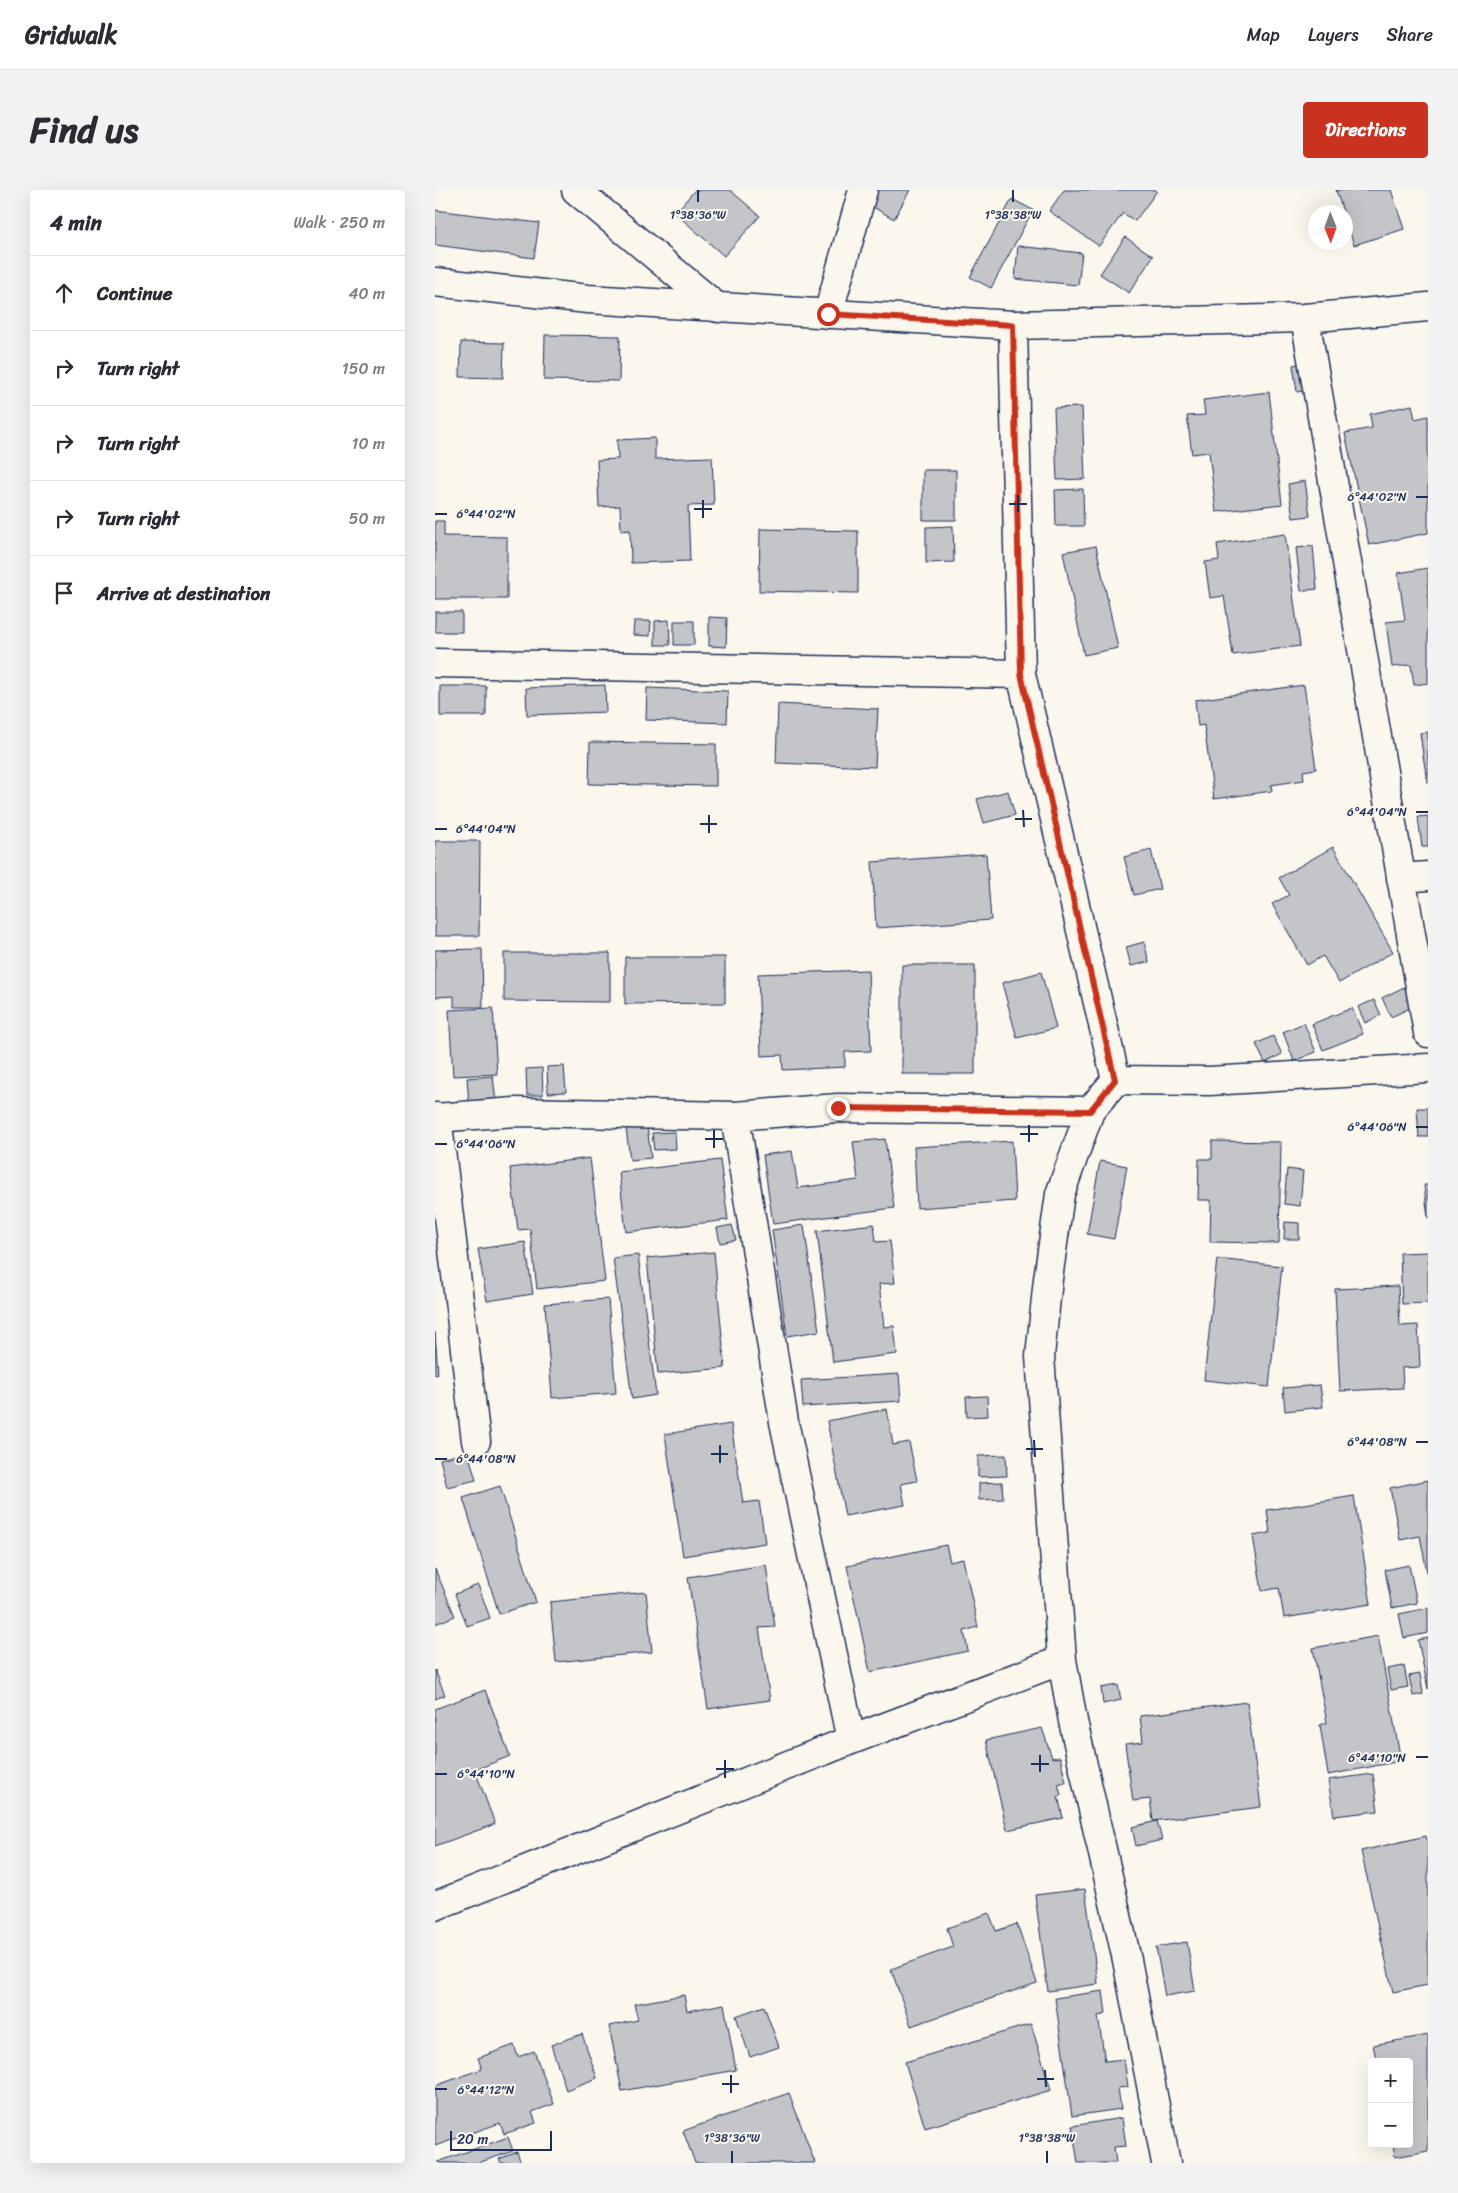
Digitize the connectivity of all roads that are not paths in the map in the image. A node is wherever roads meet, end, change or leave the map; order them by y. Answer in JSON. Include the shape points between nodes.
{"nodes":[{"id":1,"x":576,"y":190,"type":"edge"},
{"id":2,"x":863,"y":190,"type":"edge"},
{"id":3,"x":435,"y":282,"type":"edge"},
{"id":4,"x":1428,"y":307,"type":"edge"},
{"id":5,"x":718,"y":308,"type":"junction"},
{"id":6,"x":828,"y":314,"type":"junction"},
{"id":7,"x":1305,"y":318,"type":"junction"},
{"id":8,"x":1013,"y":325,"type":"junction"},
{"id":9,"x":435,"y":663,"type":"edge"},
{"id":10,"x":1021,"y":674,"type":"junction"},
{"id":11,"x":1428,"y":876,"type":"edge"},
{"id":12,"x":1401,"y":878,"type":"junction"},
{"id":13,"x":1428,"y":1033,"type":"edge"},
{"id":14,"x":1428,"y":1068,"type":"edge"},
{"id":15,"x":1115,"y":1080,"type":"junction"},
{"id":16,"x":1090,"y":1111,"type":"junction"},
{"id":17,"x":735,"y":1116,"type":"junction"},
{"id":18,"x":436,"y":1117,"type":"edge"},
{"id":19,"x":476,"y":1441,"type":"dead end"},
{"id":20,"x":1062,"y":1660,"type":"junction"},
{"id":21,"x":851,"y":1740,"type":"junction"},
{"id":22,"x":435,"y":1906,"type":"edge"},
{"id":23,"x":1166,"y":2163,"type":"edge"}],
"edges":[{"from":1,"to":5,"type":"street"},
{"from":2,"to":6,"type":"street"},
{"from":3,"to":5,"type":"street","via":[[588,299]]},
{"from":4,"to":7,"type":"street"},
{"from":5,"to":6,"type":"street"},
{"from":6,"to":8,"type":"street"},
{"from":7,"to":8,"type":"street"},
{"from":7,"to":12,"type":"street"},
{"from":8,"to":10,"type":"street"},
{"from":9,"to":10,"type":"street"},
{"from":10,"to":15,"type":"street"},
{"from":11,"to":12,"type":"street"},
{"from":12,"to":13,"type":"street"},
{"from":14,"to":15,"type":"street","via":[[1209,1081]]},
{"from":15,"to":16,"type":"street"},
{"from":16,"to":17,"type":"street","via":[[838,1108]]},
{"from":16,"to":20,"type":"street","via":[[1060,1194],[1040,1356]]},
{"from":17,"to":18,"type":"street","via":[[515,1112]]},
{"from":17,"to":21,"type":"street","via":[[784,1422]]},
{"from":18,"to":19,"type":"street"},
{"from":20,"to":21,"type":"street"},
{"from":20,"to":23,"type":"street","via":[[1127,1960]]},
{"from":21,"to":22,"type":"street"}]}
